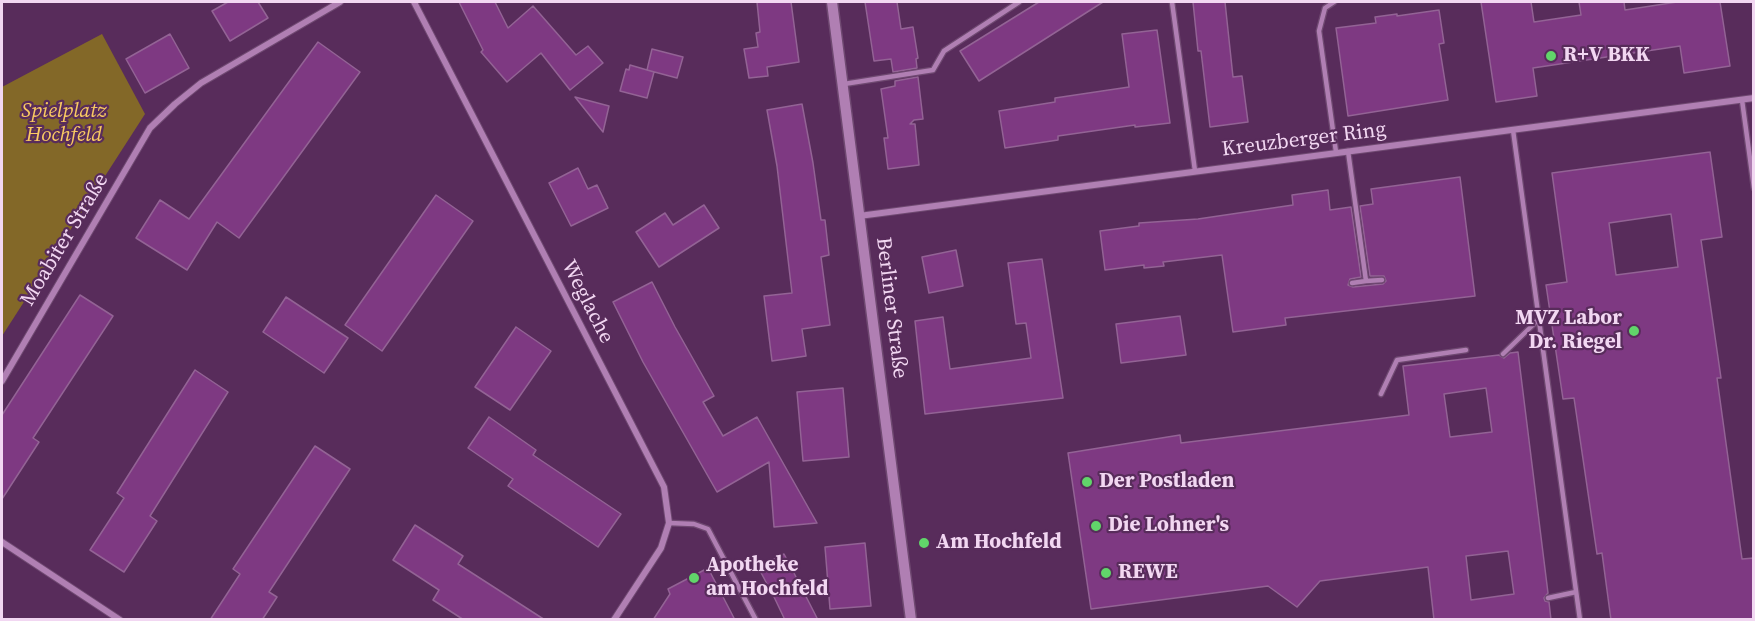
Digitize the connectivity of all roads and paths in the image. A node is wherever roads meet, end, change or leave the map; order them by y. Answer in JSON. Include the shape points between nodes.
{"nodes":[{"id":1,"x":340,"y":2,"type":"edge"},
{"id":2,"x":414,"y":2,"type":"edge"},
{"id":3,"x":832,"y":2,"type":"edge"},
{"id":4,"x":1019,"y":2,"type":"edge"},
{"id":5,"x":1172,"y":2,"type":"edge"},
{"id":6,"x":1334,"y":2,"type":"edge"},
{"id":7,"x":842,"y":84,"type":"junction"},
{"id":8,"x":1754,"y":98,"type":"edge"},
{"id":9,"x":1742,"y":100,"type":"junction"},
{"id":10,"x":1513,"y":130,"type":"junction"},
{"id":11,"x":1348,"y":151,"type":"junction"},
{"id":12,"x":1336,"y":152,"type":"junction"},
{"id":13,"x":1195,"y":171,"type":"junction"},
{"id":14,"x":1754,"y":188,"type":"edge"},
{"id":15,"x":859,"y":216,"type":"junction"},
{"id":16,"x":1382,"y":280,"type":"dead end"},
{"id":17,"x":1366,"y":281,"type":"junction"},
{"id":18,"x":1352,"y":283,"type":"dead end"},
{"id":19,"x":1539,"y":319,"type":"junction"},
{"id":20,"x":1466,"y":350,"type":"dead end"},
{"id":21,"x":1503,"y":354,"type":"dead end"},
{"id":22,"x":2,"y":381,"type":"edge"},
{"id":23,"x":1381,"y":394,"type":"dead end"},
{"id":24,"x":669,"y":523,"type":"junction"},
{"id":25,"x":2,"y":542,"type":"edge"},
{"id":26,"x":1576,"y":592,"type":"junction"},
{"id":27,"x":1548,"y":598,"type":"dead end"},
{"id":28,"x":120,"y":620,"type":"edge"},
{"id":29,"x":614,"y":620,"type":"edge"},
{"id":30,"x":756,"y":620,"type":"edge"},
{"id":31,"x":911,"y":620,"type":"edge"},
{"id":32,"x":1580,"y":620,"type":"edge"}],
"edges":[{"from":1,"to":22,"type":"street","name":"Moabiter Straße","via":[[201,83],[150,128]]},
{"from":2,"to":24,"type":"street","name":"Weglache","via":[[664,487]]},
{"from":3,"to":7,"type":"street","name":"Berliner Straße"},
{"from":4,"to":7,"type":"lane","via":[[944,51],[933,70]]},
{"from":5,"to":13,"type":"lane"},
{"from":6,"to":12,"type":"lane","via":[[1325,8],[1319,31]]},
{"from":7,"to":15,"type":"street","name":"Berliner Straße"},
{"from":8,"to":9,"type":"street","name":"Kreuzberger Ring"},
{"from":9,"to":10,"type":"street","name":"Kreuzberger Ring"},
{"from":9,"to":14,"type":"lane"},
{"from":10,"to":11,"type":"street","name":"Kreuzberger Ring"},
{"from":10,"to":19,"type":"lane"},
{"from":11,"to":12,"type":"street","name":"Kreuzberger Ring"},
{"from":11,"to":17,"type":"lane"},
{"from":12,"to":13,"type":"street","name":"Kreuzberger Ring"},
{"from":13,"to":15,"type":"street","name":"Kreuzberger Ring"},
{"from":15,"to":31,"type":"street","name":"Berliner Straße"},
{"from":16,"to":17,"type":"lane"},
{"from":17,"to":18,"type":"lane"},
{"from":19,"to":21,"type":"lane"},
{"from":19,"to":26,"type":"lane"},
{"from":20,"to":23,"type":"lane","via":[[1397,360]]},
{"from":24,"to":29,"type":"street","name":"Weglache","via":[[661,548]]},
{"from":24,"to":30,"type":"lane","via":[[708,529]]},
{"from":25,"to":28,"type":"street"},
{"from":26,"to":27,"type":"lane"},
{"from":26,"to":32,"type":"lane"}]}
